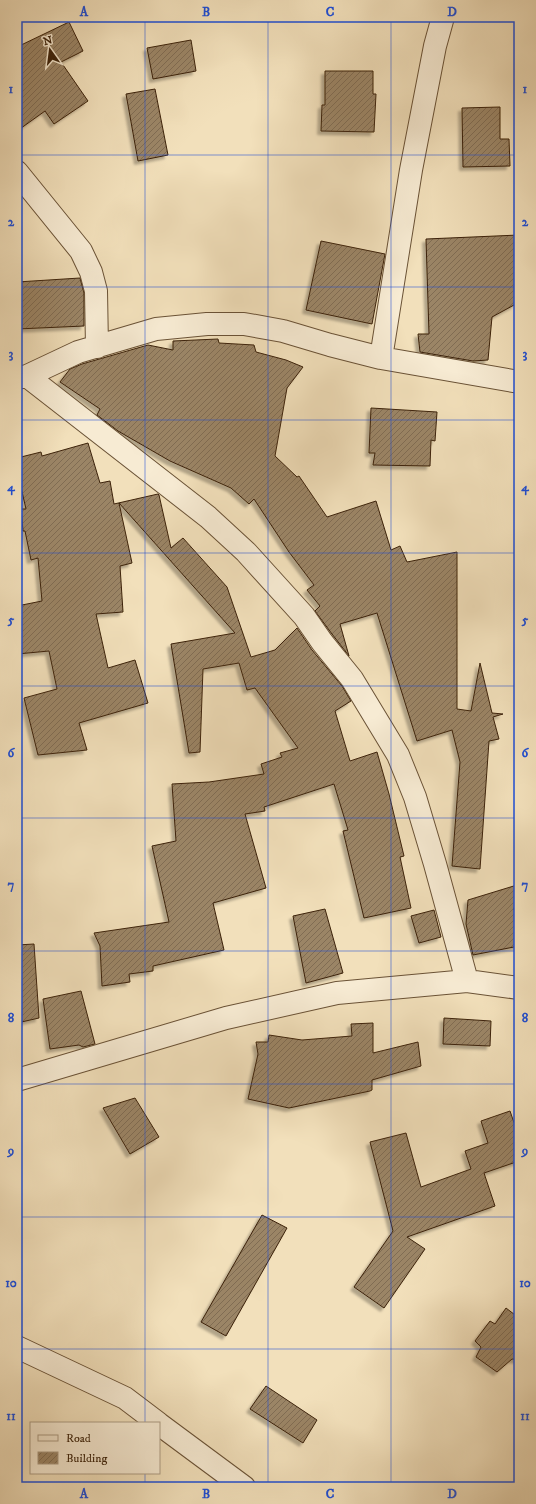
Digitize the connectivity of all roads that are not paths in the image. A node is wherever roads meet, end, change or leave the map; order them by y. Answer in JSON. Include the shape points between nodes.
{"nodes":[{"id":1,"x":443,"y":17,"type":"edge"},
{"id":2,"x":17,"y":172,"type":"edge"},
{"id":3,"x":97,"y":347,"type":"junction"},
{"id":4,"x":381,"y":358,"type":"junction"},
{"id":5,"x":22,"y":377,"type":"edge"},
{"id":6,"x":519,"y":382,"type":"edge"},
{"id":7,"x":467,"y":981,"type":"junction"},
{"id":8,"x":519,"y":988,"type":"edge"},
{"id":9,"x":17,"y":1080,"type":"edge"},
{"id":10,"x":17,"y":1347,"type":"edge"},
{"id":11,"x":157,"y":1422,"type":"edge"},
{"id":12,"x":160,"y":1424,"type":"edge"},
{"id":13,"x":244,"y":1487,"type":"edge"}],
"edges":[{"from":1,"to":4,"type":"street","via":[[411,170]]},
{"from":2,"to":3,"type":"street","via":[[81,251],[91,272],[96,291]]},
{"from":3,"to":4,"type":"street","via":[[156,329],[207,324],[244,324],[283,331]]},
{"from":3,"to":5,"type":"street","via":[[78,352]]},
{"from":4,"to":6,"type":"street"},
{"from":5,"to":7,"type":"street","via":[[208,517],[246,552],[304,616],[352,679],[398,755],[415,797]]},
{"from":7,"to":8,"type":"street"},
{"from":7,"to":9,"type":"street","via":[[329,995],[226,1018]]},
{"from":10,"to":11,"type":"street","via":[[125,1398]]},
{"from":12,"to":13,"type":"street"}]}
